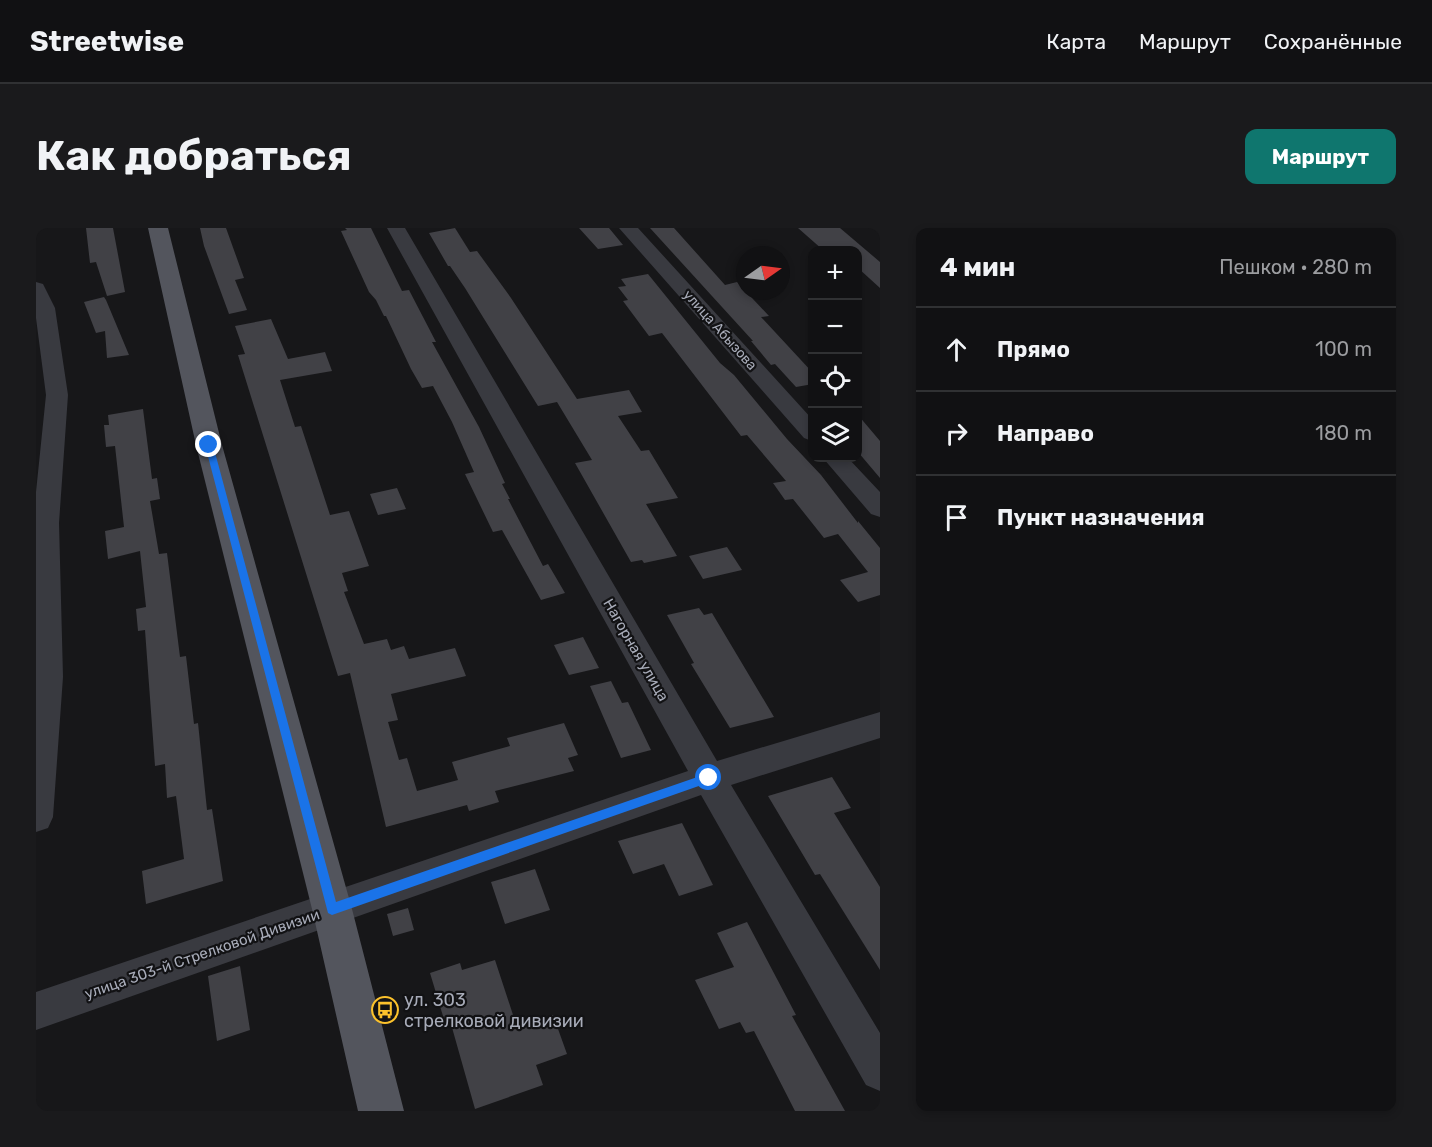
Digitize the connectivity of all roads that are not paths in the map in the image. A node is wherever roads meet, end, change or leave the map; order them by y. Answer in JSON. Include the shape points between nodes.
{"nodes":[{"id":1,"x":158,"y":228,"type":"edge"},
{"id":2,"x":396,"y":228,"type":"edge"},
{"id":3,"x":628,"y":228,"type":"edge"},
{"id":4,"x":36,"y":288,"type":"edge"},
{"id":5,"x":808,"y":427,"type":"edge"},
{"id":6,"x":839,"y":462,"type":"edge"},
{"id":7,"x":880,"y":508,"type":"edge"},
{"id":8,"x":880,"y":725,"type":"edge"},
{"id":9,"x":709,"y":778,"type":"junction"},
{"id":10,"x":36,"y":817,"type":"edge"},
{"id":11,"x":332,"y":909,"type":"junction"},
{"id":12,"x":36,"y":1011,"type":"edge"},
{"id":13,"x":880,"y":1071,"type":"edge"},
{"id":14,"x":381,"y":1111,"type":"edge"}],
"edges":[{"from":1,"to":11,"type":"main road","via":[[209,445]]},
{"from":2,"to":9,"type":"street","name":"Нагорная улица"},
{"from":3,"to":5,"type":"street","name":"улица Абызова"},
{"from":4,"to":10,"type":"street","via":[[45,308],[57,394],[46,523],[48,677]]},
{"from":6,"to":7,"type":"street"},
{"from":8,"to":9,"type":"street","name":"улица 303-й Стрелковой Дивизии"},
{"from":9,"to":11,"type":"street","name":"улица 303-й Стрелковой Дивизии"},
{"from":9,"to":13,"type":"street","name":"Нагорная улица"},
{"from":11,"to":12,"type":"street","name":"улица 303-й Стрелковой Дивизии"},
{"from":11,"to":14,"type":"main road"}]}
